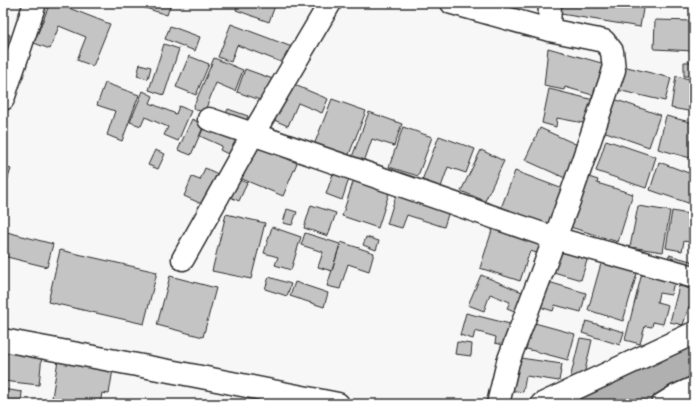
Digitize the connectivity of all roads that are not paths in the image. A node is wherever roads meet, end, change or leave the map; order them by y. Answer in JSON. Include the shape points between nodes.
{"nodes":[{"id":1,"x":35,"y":3,"type":"edge"},
{"id":2,"x":330,"y":3,"type":"edge"},
{"id":3,"x":452,"y":3,"type":"edge"},
{"id":4,"x":550,"y":3,"type":"edge"},
{"id":5,"x":549,"y":30,"type":"junction"},
{"id":6,"x":3,"y":99,"type":"edge"},
{"id":7,"x":209,"y":119,"type":"dead end"},
{"id":8,"x":253,"y":134,"type":"junction"},
{"id":9,"x":554,"y":238,"type":"junction"},
{"id":10,"x":183,"y":259,"type":"dead end"},
{"id":11,"x":694,"y":277,"type":"edge"},
{"id":12,"x":694,"y":333,"type":"edge"},
{"id":13,"x":3,"y":340,"type":"edge"},
{"id":14,"x":694,"y":388,"type":"edge"},
{"id":15,"x":694,"y":394,"type":"edge"},
{"id":16,"x":338,"y":404,"type":"edge"},
{"id":17,"x":498,"y":404,"type":"edge"},
{"id":18,"x":542,"y":404,"type":"edge"},
{"id":19,"x":663,"y":404,"type":"edge"},
{"id":20,"x":689,"y":404,"type":"edge"}],
"edges":[{"from":1,"to":6,"type":"street"},
{"from":2,"to":8,"type":"street"},
{"from":3,"to":5,"type":"street"},
{"from":4,"to":5,"type":"street"},
{"from":5,"to":9,"type":"street","via":[[604,41],[612,50],[614,70]]},
{"from":7,"to":8,"type":"street"},
{"from":8,"to":9,"type":"street"},
{"from":8,"to":10,"type":"street"},
{"from":9,"to":11,"type":"street"},
{"from":9,"to":17,"type":"street","via":[[508,362]]},
{"from":12,"to":18,"type":"street"},
{"from":13,"to":16,"type":"street"},
{"from":14,"to":19,"type":"street"},
{"from":15,"to":20,"type":"street"}]}
